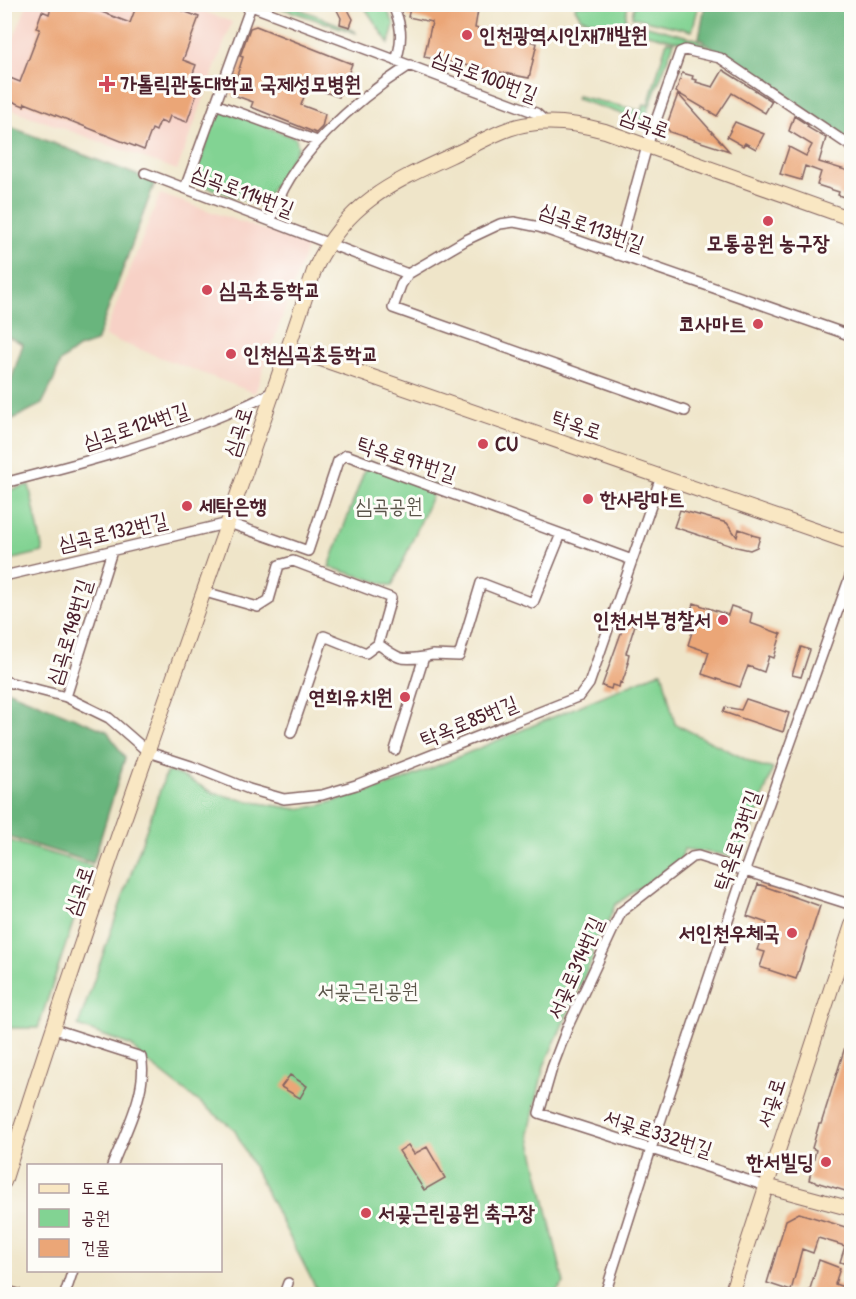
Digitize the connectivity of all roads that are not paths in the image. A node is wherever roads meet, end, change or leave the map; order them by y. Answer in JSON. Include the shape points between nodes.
{"nodes":[{"id":1,"x":392,"y":4,"type":"edge"},
{"id":2,"x":249,"y":5,"type":"edge"},
{"id":3,"x":396,"y":61,"type":"junction"},
{"id":4,"x":410,"y":66,"type":"junction"},
{"id":5,"x":216,"y":104,"type":"junction"},
{"id":6,"x":546,"y":122,"type":"junction"},
{"id":7,"x":317,"y":141,"type":"junction"},
{"id":8,"x":647,"y":146,"type":"junction"},
{"id":9,"x":852,"y":147,"type":"edge"},
{"id":10,"x":145,"y":173,"type":"dead end"},
{"id":11,"x":185,"y":188,"type":"junction"},
{"id":12,"x":852,"y":219,"type":"edge"},
{"id":13,"x":271,"y":221,"type":"junction"},
{"id":14,"x":328,"y":242,"type":"junction"},
{"id":15,"x":617,"y":255,"type":"junction"},
{"id":16,"x":408,"y":274,"type":"junction"},
{"id":17,"x":852,"y":336,"type":"edge"},
{"id":18,"x":289,"y":348,"type":"junction"},
{"id":19,"x":273,"y":391,"type":"junction"},
{"id":20,"x":685,"y":411,"type":"dead end"},
{"id":21,"x":661,"y":477,"type":"junction"},
{"id":22,"x":6,"y":480,"type":"edge"},
{"id":23,"x":230,"y":522,"type":"junction"},
{"id":24,"x":561,"y":534,"type":"junction"},
{"id":25,"x":852,"y":543,"type":"edge"},
{"id":26,"x":112,"y":551,"type":"junction"},
{"id":27,"x":632,"y":560,"type":"junction"},
{"id":28,"x":852,"y":571,"type":"edge"},
{"id":29,"x":4,"y":576,"type":"edge"},
{"id":30,"x":205,"y":592,"type":"junction"},
{"id":31,"x":378,"y":644,"type":"junction"},
{"id":32,"x":424,"y":657,"type":"junction"},
{"id":33,"x":4,"y":681,"type":"edge"},
{"id":34,"x":66,"y":697,"type":"junction"},
{"id":35,"x":291,"y":733,"type":"dead end"},
{"id":36,"x":395,"y":750,"type":"dead end"},
{"id":37,"x":148,"y":752,"type":"junction"},
{"id":38,"x":745,"y":870,"type":"junction"},
{"id":39,"x":852,"y":905,"type":"edge"},
{"id":40,"x":852,"y":925,"type":"edge"},
{"id":41,"x":54,"y":1029,"type":"junction"},
{"id":42,"x":540,"y":1113,"type":"joint"},
{"id":43,"x":651,"y":1149,"type":"junction"},
{"id":44,"x":113,"y":1164,"type":"edge"},
{"id":45,"x":4,"y":1182,"type":"edge"},
{"id":46,"x":766,"y":1186,"type":"junction"},
{"id":47,"x":852,"y":1209,"type":"edge"},
{"id":48,"x":72,"y":1272,"type":"edge"},
{"id":49,"x":288,"y":1283,"type":"dead end"},
{"id":50,"x":4,"y":1290,"type":"edge"},
{"id":51,"x":18,"y":1294,"type":"edge"},
{"id":52,"x":64,"y":1294,"type":"edge"},
{"id":53,"x":284,"y":1294,"type":"edge"},
{"id":54,"x":605,"y":1294,"type":"edge"},
{"id":55,"x":731,"y":1294,"type":"edge"}],
"edges":[{"from":1,"to":3,"type":"street","via":[[402,37]]},
{"from":2,"to":3,"type":"street","name":"심곡로100번길"},
{"from":2,"to":5,"type":"street","name":"심곡로100번길"},
{"from":3,"to":4,"type":"street","name":"심곡로100번길"},
{"from":4,"to":6,"type":"street","name":"심곡로100번길","via":[[536,113]]},
{"from":4,"to":7,"type":"street","name":"심곡로100번길"},
{"from":5,"to":7,"type":"street"},
{"from":5,"to":11,"type":"street","name":"심곡로100번길"},
{"from":6,"to":8,"type":"street","name":"심곡로","via":[[585,126]]},
{"from":6,"to":14,"type":"street","name":"심곡로","via":[[506,130],[393,182],[357,209]]},
{"from":7,"to":13,"type":"street","name":"심곡로100번길","via":[[284,190]]},
{"from":8,"to":9,"type":"street","via":[[678,56],[685,50],[720,58]]},
{"from":8,"to":12,"type":"street","name":"심곡로"},
{"from":8,"to":15,"type":"street"},
{"from":10,"to":11,"type":"street","name":"심곡로114번길"},
{"from":11,"to":13,"type":"street","name":"심곡로114번길"},
{"from":13,"to":14,"type":"street","name":"심곡로114번길"},
{"from":14,"to":16,"type":"street"},
{"from":14,"to":18,"type":"street","name":"심곡로","via":[[314,271]]},
{"from":15,"to":16,"type":"street","name":"심곡로113번길","via":[[527,223],[514,222],[474,236]]},
{"from":15,"to":17,"type":"street","name":"심곡로113번길"},
{"from":16,"to":20,"type":"street","via":[[393,308]]},
{"from":18,"to":19,"type":"street","name":"심곡로"},
{"from":18,"to":21,"type":"street","name":"탁옥로"},
{"from":19,"to":22,"type":"street","name":"심곡로124번길","via":[[187,430],[114,454]]},
{"from":19,"to":23,"type":"street","name":"심곡로"},
{"from":21,"to":25,"type":"street","name":"탁옥로"},
{"from":21,"to":27,"type":"street","name":"탁옥로85번길"},
{"from":23,"to":24,"type":"street","name":"탁옥로97번길","via":[[308,551],[338,461],[346,455]]},
{"from":23,"to":26,"type":"street","name":"심곡로132번길"},
{"from":23,"to":30,"type":"street","name":"심곡로"},
{"from":24,"to":27,"type":"street","name":"탁옥로97번길"},
{"from":24,"to":32,"type":"street","via":[[533,603],[481,583],[459,656]]},
{"from":26,"to":29,"type":"street","name":"심곡로132번길"},
{"from":26,"to":34,"type":"street","name":"심곡로148번길"},
{"from":27,"to":37,"type":"street","name":"탁옥로85번길","via":[[589,684],[580,696],[420,760],[322,795],[284,799]]},
{"from":28,"to":38,"type":"street","name":"탁옥로73번길"},
{"from":30,"to":31,"type":"street","via":[[258,607],[269,600],[279,565],[293,561],[391,598]]},
{"from":30,"to":37,"type":"street","name":"심곡로"},
{"from":31,"to":32,"type":"street","via":[[397,658]]},
{"from":31,"to":35,"type":"street","via":[[366,653],[324,636]]},
{"from":32,"to":36,"type":"street"},
{"from":33,"to":34,"type":"street"},
{"from":34,"to":37,"type":"street","name":"심곡로148번길","via":[[109,718]]},
{"from":37,"to":41,"type":"street","name":"심곡로"},
{"from":38,"to":39,"type":"street","name":"서곶로314번길"},
{"from":38,"to":42,"type":"street","name":"서곶로314번길","via":[[692,857],[621,912],[568,1026]]},
{"from":38,"to":43,"type":"street","name":"탁옥로73번길"},
{"from":40,"to":46,"type":"street","name":"서곶로"},
{"from":41,"to":44,"type":"street","via":[[141,1057],[144,1068],[140,1092]]},
{"from":41,"to":45,"type":"street","name":"심곡로"},
{"from":42,"to":43,"type":"street","name":"서곶로332번길"},
{"from":43,"to":46,"type":"street","name":"서곶로332번길"},
{"from":43,"to":54,"type":"street","name":"탁옥로73번길"},
{"from":46,"to":47,"type":"street"},
{"from":46,"to":55,"type":"street","name":"서곶로"},
{"from":48,"to":52,"type":"street"},
{"from":49,"to":53,"type":"street"},
{"from":50,"to":51,"type":"street"}]}
